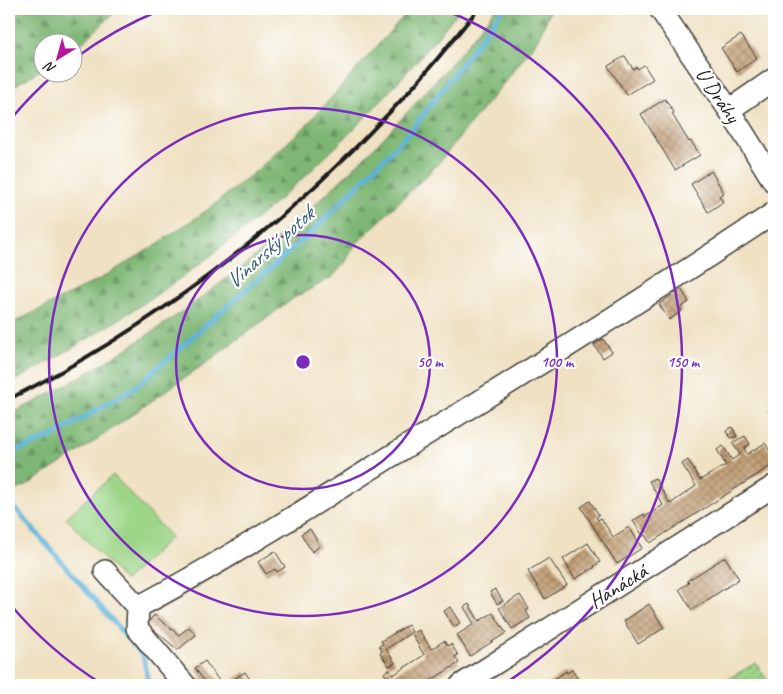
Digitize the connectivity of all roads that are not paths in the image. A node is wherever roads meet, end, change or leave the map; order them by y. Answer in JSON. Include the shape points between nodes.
{"nodes":[{"id":1,"x":660,"y":9,"type":"edge"},
{"id":2,"x":774,"y":79,"type":"edge"},
{"id":3,"x":729,"y":110,"type":"junction"},
{"id":4,"x":774,"y":182,"type":"edge"},
{"id":5,"x":774,"y":213,"type":"edge"},
{"id":6,"x":774,"y":486,"type":"edge"},
{"id":7,"x":105,"y":571,"type":"dead end"},
{"id":8,"x":138,"y":607,"type":"junction"},
{"id":9,"x":185,"y":685,"type":"edge"},
{"id":10,"x":461,"y":685,"type":"edge"}],
"edges":[{"from":1,"to":3,"type":"street","name":"U Dráhy"},
{"from":2,"to":3,"type":"street"},
{"from":3,"to":4,"type":"street","name":"U Dráhy"},
{"from":5,"to":8,"type":"street","via":[[660,289],[341,487],[203,572]]},
{"from":6,"to":10,"type":"street","name":"Hanácká"},
{"from":7,"to":8,"type":"street"},
{"from":8,"to":9,"type":"street","via":[[137,628]]}]}
